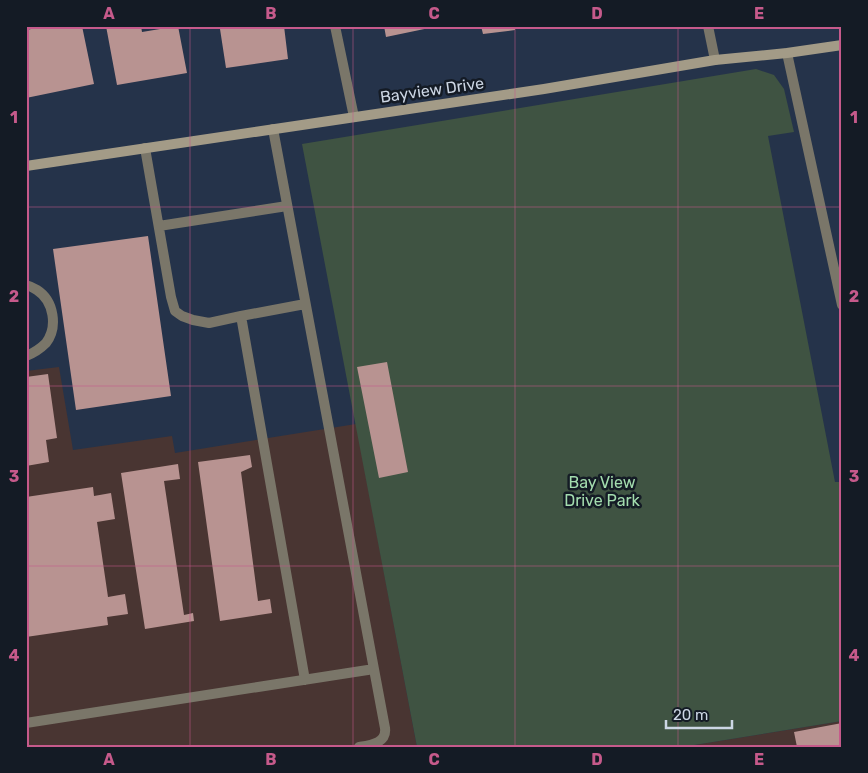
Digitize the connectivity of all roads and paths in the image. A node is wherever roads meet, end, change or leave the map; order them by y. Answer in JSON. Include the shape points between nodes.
{"nodes":[{"id":1,"x":335,"y":26,"type":"edge"},
{"id":2,"x":708,"y":26,"type":"edge"},
{"id":3,"x":842,"y":44,"type":"edge"},
{"id":4,"x":787,"y":53,"type":"junction"},
{"id":5,"x":715,"y":60,"type":"junction"},
{"id":6,"x":354,"y":117,"type":"junction"},
{"id":7,"x":273,"y":129,"type":"junction"},
{"id":8,"x":145,"y":148,"type":"junction"},
{"id":9,"x":26,"y":166,"type":"edge"},
{"id":10,"x":287,"y":206,"type":"junction"},
{"id":11,"x":158,"y":226,"type":"junction"},
{"id":12,"x":26,"y":285,"type":"edge"},
{"id":13,"x":305,"y":304,"type":"junction"},
{"id":14,"x":842,"y":305,"type":"edge"},
{"id":15,"x":241,"y":316,"type":"junction"},
{"id":16,"x":26,"y":356,"type":"edge"},
{"id":17,"x":374,"y":669,"type":"junction"},
{"id":18,"x":305,"y":680,"type":"junction"},
{"id":19,"x":26,"y":723,"type":"edge"},
{"id":20,"x":359,"y":747,"type":"edge"}],
"edges":[{"from":1,"to":6,"type":"street"},
{"from":2,"to":5,"type":"street"},
{"from":3,"to":4,"type":"street","name":"Bayview Drive"},
{"from":4,"to":5,"type":"street","name":"Bayview Drive"},
{"from":4,"to":14,"type":"street"},
{"from":5,"to":6,"type":"street","name":"Bayview Drive"},
{"from":6,"to":7,"type":"street","name":"Bayview Drive"},
{"from":7,"to":8,"type":"street","name":"Bayview Drive"},
{"from":7,"to":10,"type":"street"},
{"from":8,"to":9,"type":"street","name":"Bayview Drive"},
{"from":8,"to":11,"type":"street"},
{"from":10,"to":11,"type":"street"},
{"from":10,"to":13,"type":"street"},
{"from":11,"to":15,"type":"street","via":[[175,311],[209,323]]},
{"from":12,"to":16,"type":"street","via":[[47,300],[53,314],[46,342]]},
{"from":13,"to":15,"type":"street"},
{"from":13,"to":17,"type":"street"},
{"from":15,"to":18,"type":"street"},
{"from":17,"to":18,"type":"street"},
{"from":17,"to":20,"type":"street","via":[[386,733],[382,740]]},
{"from":18,"to":19,"type":"street"}]}
